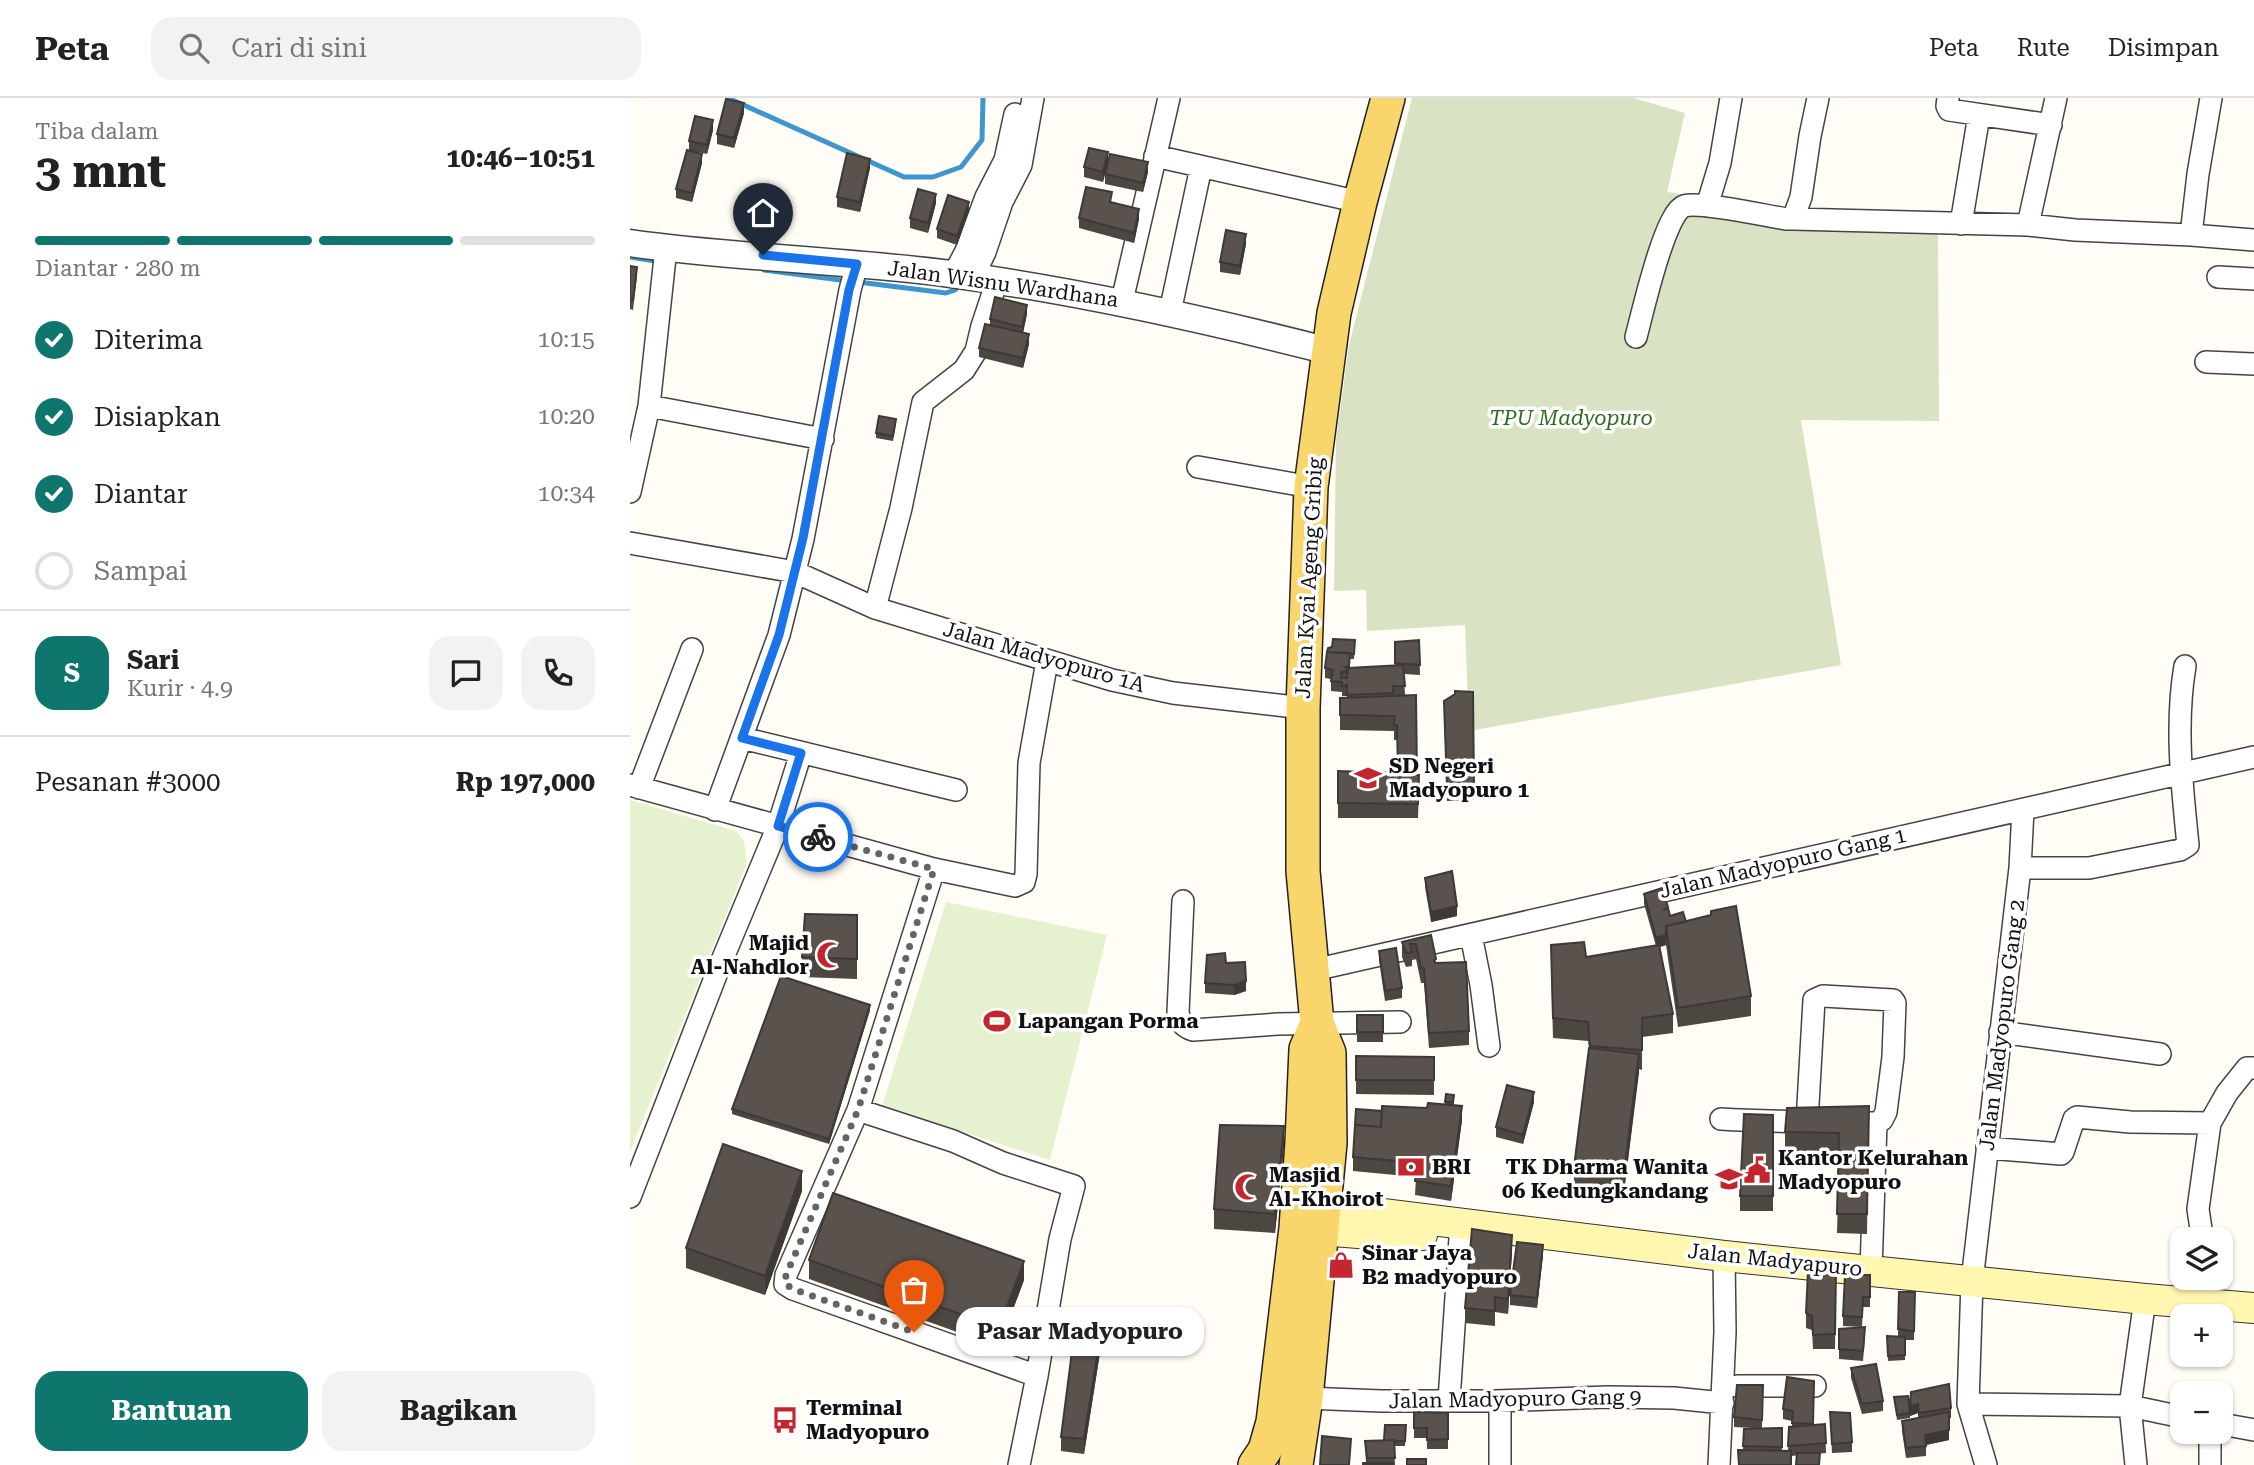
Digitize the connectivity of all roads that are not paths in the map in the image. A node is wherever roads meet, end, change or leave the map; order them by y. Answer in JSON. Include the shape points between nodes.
{"nodes":[{"id":1,"x":1019,"y":98,"type":"edge"},
{"id":2,"x":1033,"y":98,"type":"edge"},
{"id":3,"x":1169,"y":98,"type":"edge"},
{"id":4,"x":1388,"y":98,"type":"edge"},
{"id":5,"x":1731,"y":98,"type":"edge"},
{"id":6,"x":1818,"y":98,"type":"edge"},
{"id":7,"x":1948,"y":98,"type":"edge"},
{"id":8,"x":2056,"y":98,"type":"edge"},
{"id":9,"x":2211,"y":98,"type":"edge"},
{"id":10,"x":1979,"y":115,"type":"junction"},
{"id":11,"x":2052,"y":125,"type":"junction"},
{"id":12,"x":1155,"y":156,"type":"junction"},
{"id":13,"x":1201,"y":167,"type":"junction"},
{"id":14,"x":994,"y":199,"type":"junction"},
{"id":15,"x":1360,"y":202,"type":"junction"},
{"id":16,"x":1707,"y":206,"type":"junction"},
{"id":17,"x":1793,"y":219,"type":"junction"},
{"id":18,"x":2028,"y":223,"type":"junction"},
{"id":19,"x":1961,"y":224,"type":"junction"},
{"id":20,"x":2191,"y":235,"type":"junction"},
{"id":21,"x":2254,"y":240,"type":"edge"},
{"id":22,"x":630,"y":243,"type":"edge"},
{"id":23,"x":666,"y":248,"type":"junction"},
{"id":24,"x":853,"y":276,"type":"junction"},
{"id":25,"x":970,"y":277,"type":"junction"},
{"id":26,"x":2218,"y":277,"type":"dead end"},
{"id":27,"x":2254,"y":279,"type":"edge"},
{"id":28,"x":1122,"y":301,"type":"junction"},
{"id":29,"x":1170,"y":312,"type":"junction"},
{"id":30,"x":1636,"y":337,"type":"dead end"},
{"id":31,"x":1329,"y":351,"type":"junction"},
{"id":32,"x":2206,"y":362,"type":"dead end"},
{"id":33,"x":2254,"y":364,"type":"edge"},
{"id":34,"x":649,"y":405,"type":"junction"},
{"id":35,"x":823,"y":439,"type":"junction"},
{"id":36,"x":1198,"y":467,"type":"dead end"},
{"id":37,"x":1311,"y":487,"type":"junction"},
{"id":38,"x":630,"y":492,"type":"edge"},
{"id":39,"x":630,"y":544,"type":"edge"},
{"id":40,"x":795,"y":572,"type":"junction"},
{"id":41,"x":875,"y":608,"type":"junction"},
{"id":42,"x":692,"y":649,"type":"dead end"},
{"id":43,"x":1047,"y":661,"type":"junction"},
{"id":44,"x":2185,"y":666,"type":"dead end"},
{"id":45,"x":1303,"y":708,"type":"junction"},
{"id":46,"x":742,"y":738,"type":"junction"},
{"id":47,"x":801,"y":753,"type":"junction"},
{"id":48,"x":2254,"y":757,"type":"edge"},
{"id":49,"x":2180,"y":773,"type":"junction"},
{"id":50,"x":635,"y":786,"type":"edge"},
{"id":51,"x":956,"y":790,"type":"dead end"},
{"id":52,"x":715,"y":810,"type":"junction"},
{"id":53,"x":2023,"y":810,"type":"junction"},
{"id":54,"x":778,"y":826,"type":"junction"},
{"id":55,"x":2020,"y":868,"type":"junction"},
{"id":56,"x":934,"y":869,"type":"junction"},
{"id":57,"x":1184,"y":901,"type":"dead end"},
{"id":58,"x":1471,"y":935,"type":"junction"},
{"id":59,"x":1312,"y":968,"type":"junction"},
{"id":60,"x":1400,"y":1022,"type":"dead end"},
{"id":61,"x":1317,"y":1023,"type":"junction"},
{"id":62,"x":2000,"y":1032,"type":"junction"},
{"id":63,"x":1489,"y":1046,"type":"dead end"},
{"id":64,"x":2160,"y":1054,"type":"dead end"},
{"id":65,"x":2254,"y":1068,"type":"edge"},
{"id":66,"x":858,"y":1110,"type":"junction"},
{"id":67,"x":1721,"y":1119,"type":"dead end"},
{"id":68,"x":1807,"y":1122,"type":"junction"},
{"id":69,"x":1876,"y":1123,"type":"junction"},
{"id":70,"x":2210,"y":1123,"type":"junction"},
{"id":71,"x":1987,"y":1148,"type":"junction"},
{"id":72,"x":630,"y":1197,"type":"edge"},
{"id":73,"x":1310,"y":1217,"type":"junction"},
{"id":74,"x":1451,"y":1222,"type":"junction"},
{"id":75,"x":2201,"y":1227,"type":"edge"},
{"id":76,"x":1724,"y":1256,"type":"junction"},
{"id":77,"x":1871,"y":1270,"type":"junction"},
{"id":78,"x":1972,"y":1281,"type":"junction"},
{"id":79,"x":2195,"y":1290,"type":"edge"},
{"id":80,"x":2146,"y":1299,"type":"junction"},
{"id":81,"x":2254,"y":1308,"type":"edge"},
{"id":82,"x":1037,"y":1376,"type":"junction"},
{"id":83,"x":1815,"y":1386,"type":"edge"},
{"id":84,"x":1724,"y":1394,"type":"junction"},
{"id":85,"x":1306,"y":1398,"type":"junction"},
{"id":86,"x":1449,"y":1400,"type":"junction"},
{"id":87,"x":1500,"y":1401,"type":"junction"},
{"id":88,"x":1968,"y":1404,"type":"junction"},
{"id":89,"x":2130,"y":1406,"type":"junction"},
{"id":90,"x":2170,"y":1414,"type":"edge"},
{"id":91,"x":2233,"y":1426,"type":"edge"},
{"id":92,"x":2254,"y":1430,"type":"edge"},
{"id":93,"x":2210,"y":1444,"type":"edge"},
{"id":94,"x":1019,"y":1465,"type":"edge"},
{"id":95,"x":1255,"y":1465,"type":"edge"},
{"id":96,"x":1296,"y":1465,"type":"edge"},
{"id":97,"x":1500,"y":1465,"type":"edge"},
{"id":98,"x":1719,"y":1465,"type":"edge"},
{"id":99,"x":1986,"y":1465,"type":"edge"},
{"id":100,"x":2136,"y":1465,"type":"edge"},
{"id":101,"x":2210,"y":1465,"type":"edge"}],
"edges":[{"from":1,"to":14,"type":"street"},
{"from":2,"to":14,"type":"street","via":[[1021,165]]},
{"from":3,"to":12,"type":"street"},
{"from":4,"to":15,"type":"main road","name":"Jalan Kyai Ageng Gribig"},
{"from":5,"to":16,"type":"street"},
{"from":6,"to":17,"type":"street"},
{"from":7,"to":10,"type":"street","via":[[1949,110]]},
{"from":8,"to":11,"type":"street"},
{"from":9,"to":20,"type":"street"},
{"from":10,"to":11,"type":"street"},
{"from":10,"to":19,"type":"street"},
{"from":11,"to":18,"type":"street"},
{"from":12,"to":13,"type":"street"},
{"from":12,"to":28,"type":"street"},
{"from":13,"to":15,"type":"street"},
{"from":13,"to":29,"type":"street"},
{"from":14,"to":25,"type":"street","via":[[966,251]]},
{"from":15,"to":31,"type":"main road","name":"Jalan Kyai Ageng Gribig"},
{"from":16,"to":17,"type":"street"},
{"from":16,"to":30,"type":"street","via":[[1685,206],[1670,223]]},
{"from":17,"to":19,"type":"street"},
{"from":18,"to":19,"type":"street"},
{"from":18,"to":20,"type":"street"},
{"from":20,"to":21,"type":"street"},
{"from":22,"to":23,"type":"street","name":"Jalan Wisnu Wardhana"},
{"from":23,"to":24,"type":"street","name":"Jalan Wisnu Wardhana"},
{"from":23,"to":34,"type":"street"},
{"from":24,"to":25,"type":"street","name":"Jalan Wisnu Wardhana"},
{"from":24,"to":35,"type":"street"},
{"from":25,"to":28,"type":"street","name":"Jalan Wisnu Wardhana"},
{"from":25,"to":41,"type":"street","via":[[982,326],[976,351],[964,370],[923,402]]},
{"from":26,"to":27,"type":"street"},
{"from":28,"to":29,"type":"street","name":"Jalan Wisnu Wardhana"},
{"from":29,"to":31,"type":"street","name":"Jalan Wisnu Wardhana"},
{"from":31,"to":37,"type":"main road","name":"Jalan Kyai Ageng Gribig"},
{"from":32,"to":33,"type":"street"},
{"from":34,"to":35,"type":"street"},
{"from":34,"to":38,"type":"street"},
{"from":35,"to":40,"type":"street"},
{"from":36,"to":37,"type":"street"},
{"from":37,"to":45,"type":"main road","name":"Jalan Kyai Ageng Gribig"},
{"from":39,"to":40,"type":"street","name":"Jalan Madyopuro 1A"},
{"from":40,"to":41,"type":"street","name":"Jalan Madyopuro 1A"},
{"from":40,"to":46,"type":"street","via":[[779,635]]},
{"from":41,"to":43,"type":"street","name":"Jalan Madyopuro 1A"},
{"from":42,"to":50,"type":"street"},
{"from":43,"to":45,"type":"street","name":"Jalan Madyopuro 1A","via":[[1173,693]]},
{"from":43,"to":56,"type":"street","via":[[1029,762],[1024,881],[1015,886]]},
{"from":44,"to":49,"type":"street"},
{"from":45,"to":59,"type":"main road","name":"Jalan Kyai Ageng Gribig","via":[[1295,774]]},
{"from":46,"to":47,"type":"street"},
{"from":46,"to":52,"type":"street"},
{"from":47,"to":51,"type":"street"},
{"from":47,"to":54,"type":"street"},
{"from":48,"to":49,"type":"street","name":"Jalan Madyopuro Gang 1"},
{"from":49,"to":53,"type":"street","name":"Jalan Madyopuro Gang 1"},
{"from":49,"to":55,"type":"street","via":[[2188,845],[2180,850],[2088,868]]},
{"from":50,"to":52,"type":"street"},
{"from":52,"to":54,"type":"street"},
{"from":53,"to":55,"type":"street","name":"Jalan Madyopuro Gang 2"},
{"from":53,"to":58,"type":"street","name":"Jalan Madyopuro Gang 1"},
{"from":54,"to":56,"type":"street"},
{"from":54,"to":72,"type":"street"},
{"from":55,"to":62,"type":"street","name":"Jalan Madyopuro Gang 2"},
{"from":56,"to":66,"type":"street"},
{"from":57,"to":61,"type":"street","via":[[1178,1012],[1186,1027]]},
{"from":58,"to":59,"type":"street","name":"Jalan Madyopuro Gang 1"},
{"from":58,"to":63,"type":"street"},
{"from":59,"to":61,"type":"main road","name":"Jalan Kyai Ageng Gribig"},
{"from":60,"to":61,"type":"street"},
{"from":61,"to":73,"type":"main road","name":"Jalan Kyai Ageng Gribig","via":[[1306,1049]]},
{"from":62,"to":64,"type":"street"},
{"from":62,"to":71,"type":"street","name":"Jalan Madyopuro Gang 2"},
{"from":65,"to":70,"type":"street","via":[[2247,1068]]},
{"from":66,"to":82,"type":"street","via":[[1074,1186],[1060,1239]]},
{"from":66,"to":82,"type":"street","via":[[785,1284]]},
{"from":67,"to":68,"type":"street"},
{"from":68,"to":69,"type":"street"},
{"from":68,"to":69,"type":"street","via":[[1814,1000],[1823,996],[1895,1003],[1886,1112]]},
{"from":69,"to":77,"type":"street"},
{"from":70,"to":71,"type":"street","via":[[2077,1117],[2061,1154]]},
{"from":70,"to":75,"type":"street","via":[[2198,1209]]},
{"from":71,"to":78,"type":"street","name":"Jalan Madyopuro Gang 2"},
{"from":73,"to":74,"type":"main road","name":"Jalan Madyapuro"},
{"from":73,"to":85,"type":"main road","name":"Jalan Kyai Ageng Gribig"},
{"from":73,"to":95,"type":"main road","name":"Jalan Kyai Ageng Gribig","via":[[1273,1422]]},
{"from":74,"to":76,"type":"main road","name":"Jalan Madyapuro"},
{"from":74,"to":86,"type":"street"},
{"from":76,"to":77,"type":"main road","name":"Jalan Madyapuro"},
{"from":76,"to":84,"type":"street"},
{"from":77,"to":78,"type":"main road","name":"Jalan Madyapuro"},
{"from":78,"to":80,"type":"main road","name":"Jalan Madyapuro"},
{"from":78,"to":88,"type":"street","name":"Jalan Madyopuro Gang 2"},
{"from":79,"to":80,"type":"main road","name":"Jalan Madyapuro"},
{"from":79,"to":81,"type":"main road","name":"Jalan Madyapuro"},
{"from":80,"to":89,"type":"street"},
{"from":82,"to":94,"type":"street"},
{"from":83,"to":84,"type":"street","name":"Jalan Madyopuro Gang 9"},
{"from":84,"to":87,"type":"street","name":"Jalan Madyopuro Gang 9"},
{"from":84,"to":98,"type":"street"},
{"from":85,"to":86,"type":"street","name":"Jalan Madyopuro Gang 9"},
{"from":85,"to":96,"type":"main road","name":"Jalan Kyai Ageng Gribig"},
{"from":86,"to":87,"type":"street","name":"Jalan Madyopuro Gang 9"},
{"from":87,"to":97,"type":"street"},
{"from":88,"to":89,"type":"street"},
{"from":88,"to":99,"type":"street","name":"Jalan Madyopuro Gang 2"},
{"from":89,"to":90,"type":"street"},
{"from":89,"to":100,"type":"street"},
{"from":91,"to":92,"type":"street"},
{"from":93,"to":101,"type":"street"}]}
